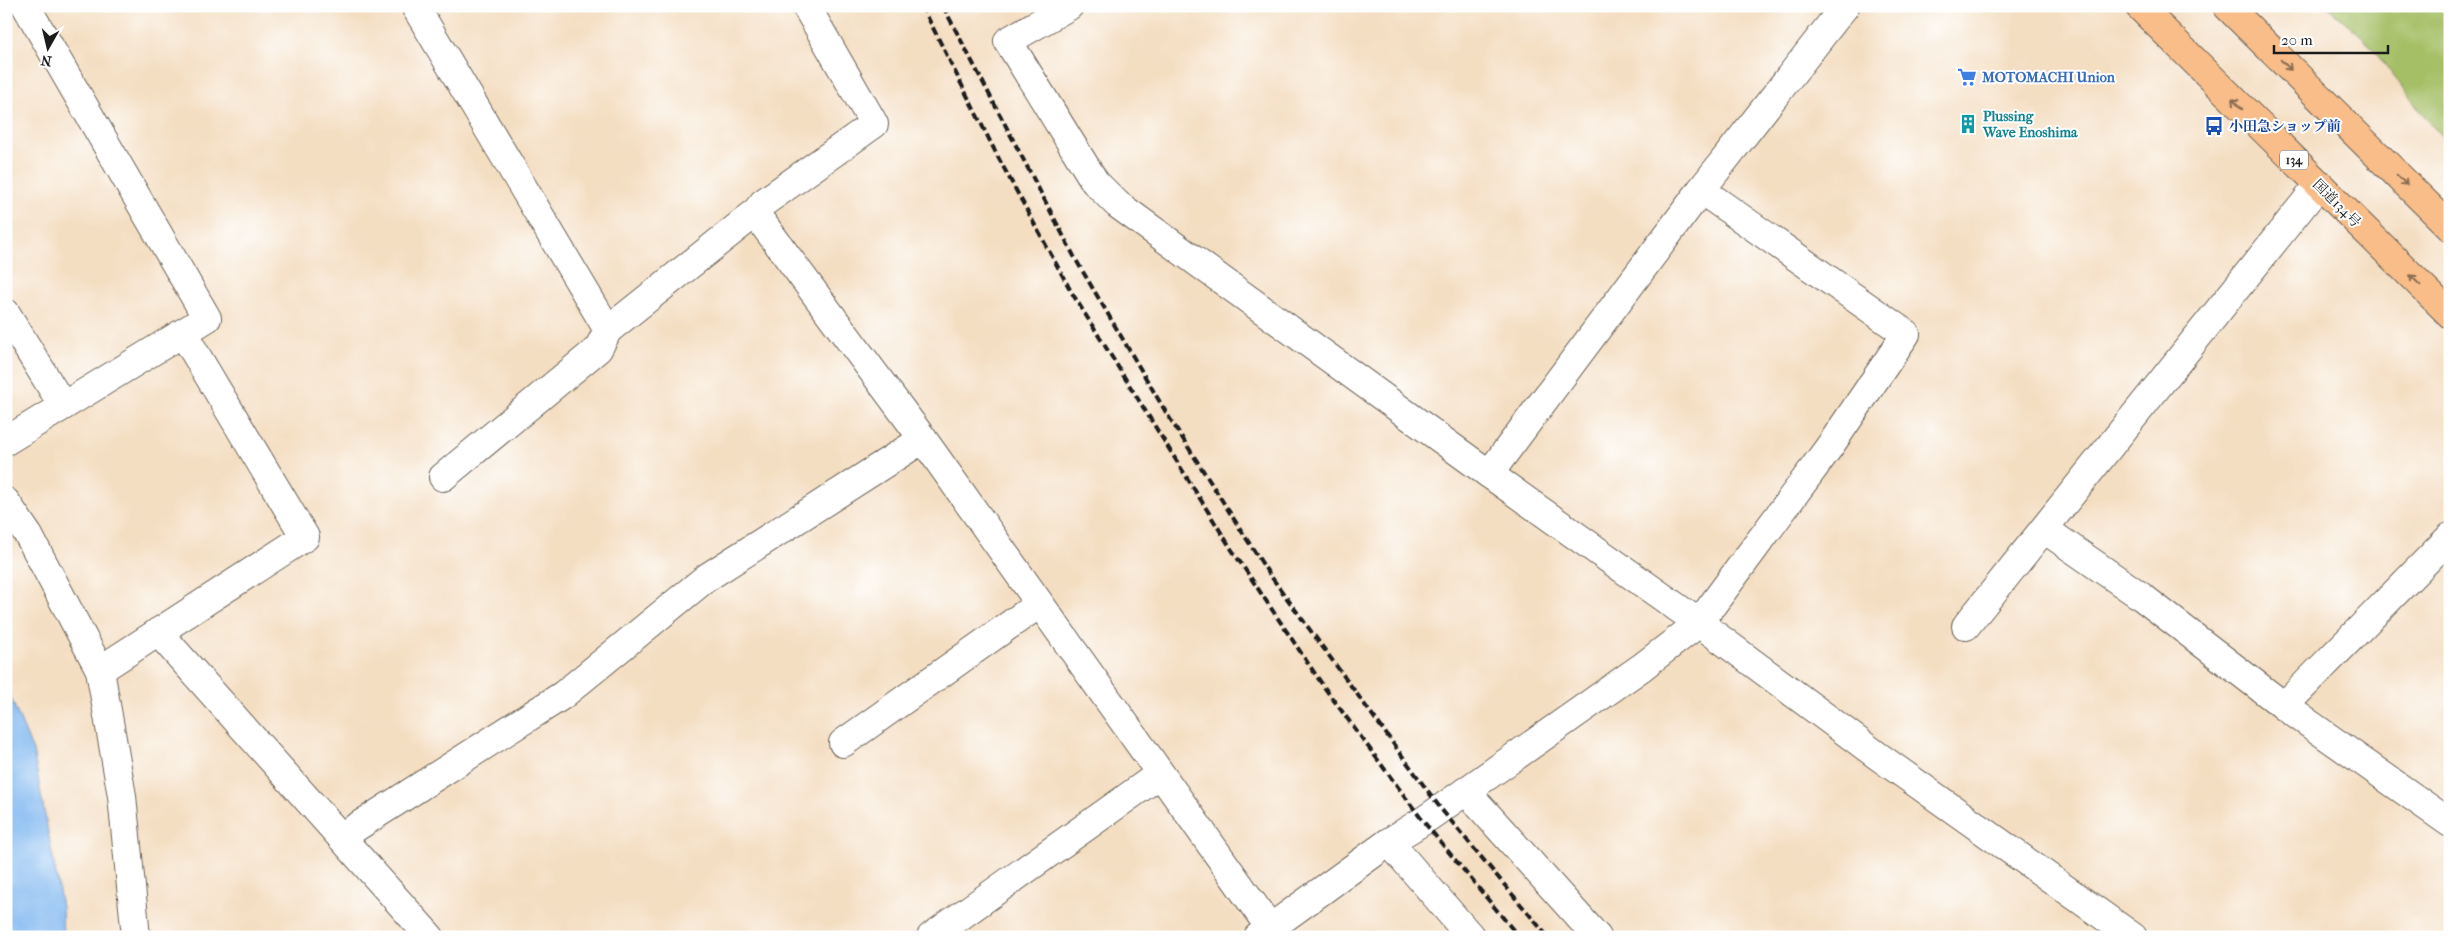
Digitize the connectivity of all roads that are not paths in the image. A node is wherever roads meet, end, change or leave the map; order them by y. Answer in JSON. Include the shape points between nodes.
{"nodes":[{"id":1,"x":26,"y":6,"type":"edge"},
{"id":2,"x":414,"y":6,"type":"edge"},
{"id":3,"x":806,"y":6,"type":"edge"},
{"id":4,"x":1069,"y":6,"type":"edge"},
{"id":5,"x":1845,"y":6,"type":"edge"},
{"id":6,"x":2139,"y":6,"type":"edge"},
{"id":7,"x":2227,"y":6,"type":"edge"},
{"id":8,"x":2319,"y":185,"type":"junction"},
{"id":9,"x":1701,"y":190,"type":"junction"},
{"id":10,"x":755,"y":213,"type":"junction"},
{"id":11,"x":2450,"y":227,"type":"edge"},
{"id":12,"x":6,"y":313,"type":"edge"},
{"id":13,"x":2450,"y":314,"type":"edge"},
{"id":14,"x":608,"y":330,"type":"junction"},
{"id":15,"x":183,"y":333,"type":"junction"},
{"id":16,"x":62,"y":406,"type":"junction"},
{"id":17,"x":923,"y":439,"type":"junction"},
{"id":18,"x":6,"y":441,"type":"edge"},
{"id":19,"x":1489,"y":474,"type":"junction"},
{"id":20,"x":443,"y":477,"type":"dead end"},
{"id":21,"x":6,"y":502,"type":"edge"},
{"id":22,"x":2044,"y":529,"type":"junction"},
{"id":23,"x":2450,"y":538,"type":"edge"},
{"id":24,"x":1039,"y":604,"type":"junction"},
{"id":25,"x":1700,"y":623,"type":"junction"},
{"id":26,"x":1966,"y":626,"type":"dead end"},
{"id":27,"x":158,"y":632,"type":"junction"},
{"id":28,"x":100,"y":670,"type":"junction"},
{"id":29,"x":2284,"y":706,"type":"junction"},
{"id":30,"x":843,"y":743,"type":"dead end"},
{"id":31,"x":1160,"y":774,"type":"junction"},
{"id":32,"x":1466,"y":791,"type":"junction"},
{"id":33,"x":2450,"y":823,"type":"edge"},
{"id":34,"x":340,"y":837,"type":"junction"},
{"id":35,"x":1389,"y":842,"type":"junction"},
{"id":36,"x":1264,"y":932,"type":"edge"},
{"id":37,"x":136,"y":937,"type":"edge"},
{"id":38,"x":430,"y":937,"type":"edge"},
{"id":39,"x":932,"y":937,"type":"edge"},
{"id":40,"x":1471,"y":937,"type":"edge"},
{"id":41,"x":1597,"y":937,"type":"edge"},
{"id":42,"x":2133,"y":937,"type":"edge"}],
"edges":[{"from":1,"to":15,"type":"street","via":[[208,318]]},
{"from":2,"to":14,"type":"street"},
{"from":3,"to":10,"type":"street","via":[[874,124],[763,203]]},
{"from":4,"to":19,"type":"street","via":[[1008,42],[1096,182],[1117,204]]},
{"from":5,"to":9,"type":"street"},
{"from":8,"to":6,"type":"highway","name":"国道134号","number":"134","one_way":true},
{"from":7,"to":11,"type":"highway","one_way":true},
{"from":13,"to":8,"type":"highway","name":"国道134号","number":"134","one_way":true},
{"from":8,"to":22,"type":"street"},
{"from":9,"to":19,"type":"street"},
{"from":9,"to":25,"type":"street","via":[[1906,334],[1830,446]]},
{"from":10,"to":14,"type":"street"},
{"from":10,"to":17,"type":"street"},
{"from":12,"to":16,"type":"street"},
{"from":14,"to":20,"type":"street","via":[[598,349]]},
{"from":15,"to":16,"type":"street"},
{"from":15,"to":27,"type":"street","via":[[306,537]]},
{"from":16,"to":18,"type":"street"},
{"from":17,"to":24,"type":"street"},
{"from":17,"to":34,"type":"street","via":[[706,578],[563,695]]},
{"from":19,"to":25,"type":"street"},
{"from":21,"to":28,"type":"street","via":[[29,536]]},
{"from":22,"to":26,"type":"street"},
{"from":22,"to":29,"type":"street","via":[[2142,597]]},
{"from":23,"to":29,"type":"street"},
{"from":24,"to":30,"type":"street"},
{"from":24,"to":31,"type":"street"},
{"from":25,"to":32,"type":"street"},
{"from":25,"to":42,"type":"street","via":[[1878,756]]},
{"from":27,"to":28,"type":"street"},
{"from":27,"to":34,"type":"street"},
{"from":28,"to":37,"type":"street","via":[[122,796]]},
{"from":29,"to":33,"type":"street"},
{"from":31,"to":36,"type":"street"},
{"from":31,"to":39,"type":"street"},
{"from":32,"to":35,"type":"street"},
{"from":32,"to":41,"type":"street"},
{"from":34,"to":38,"type":"street"},
{"from":35,"to":36,"type":"street"},
{"from":35,"to":40,"type":"street"}]}
